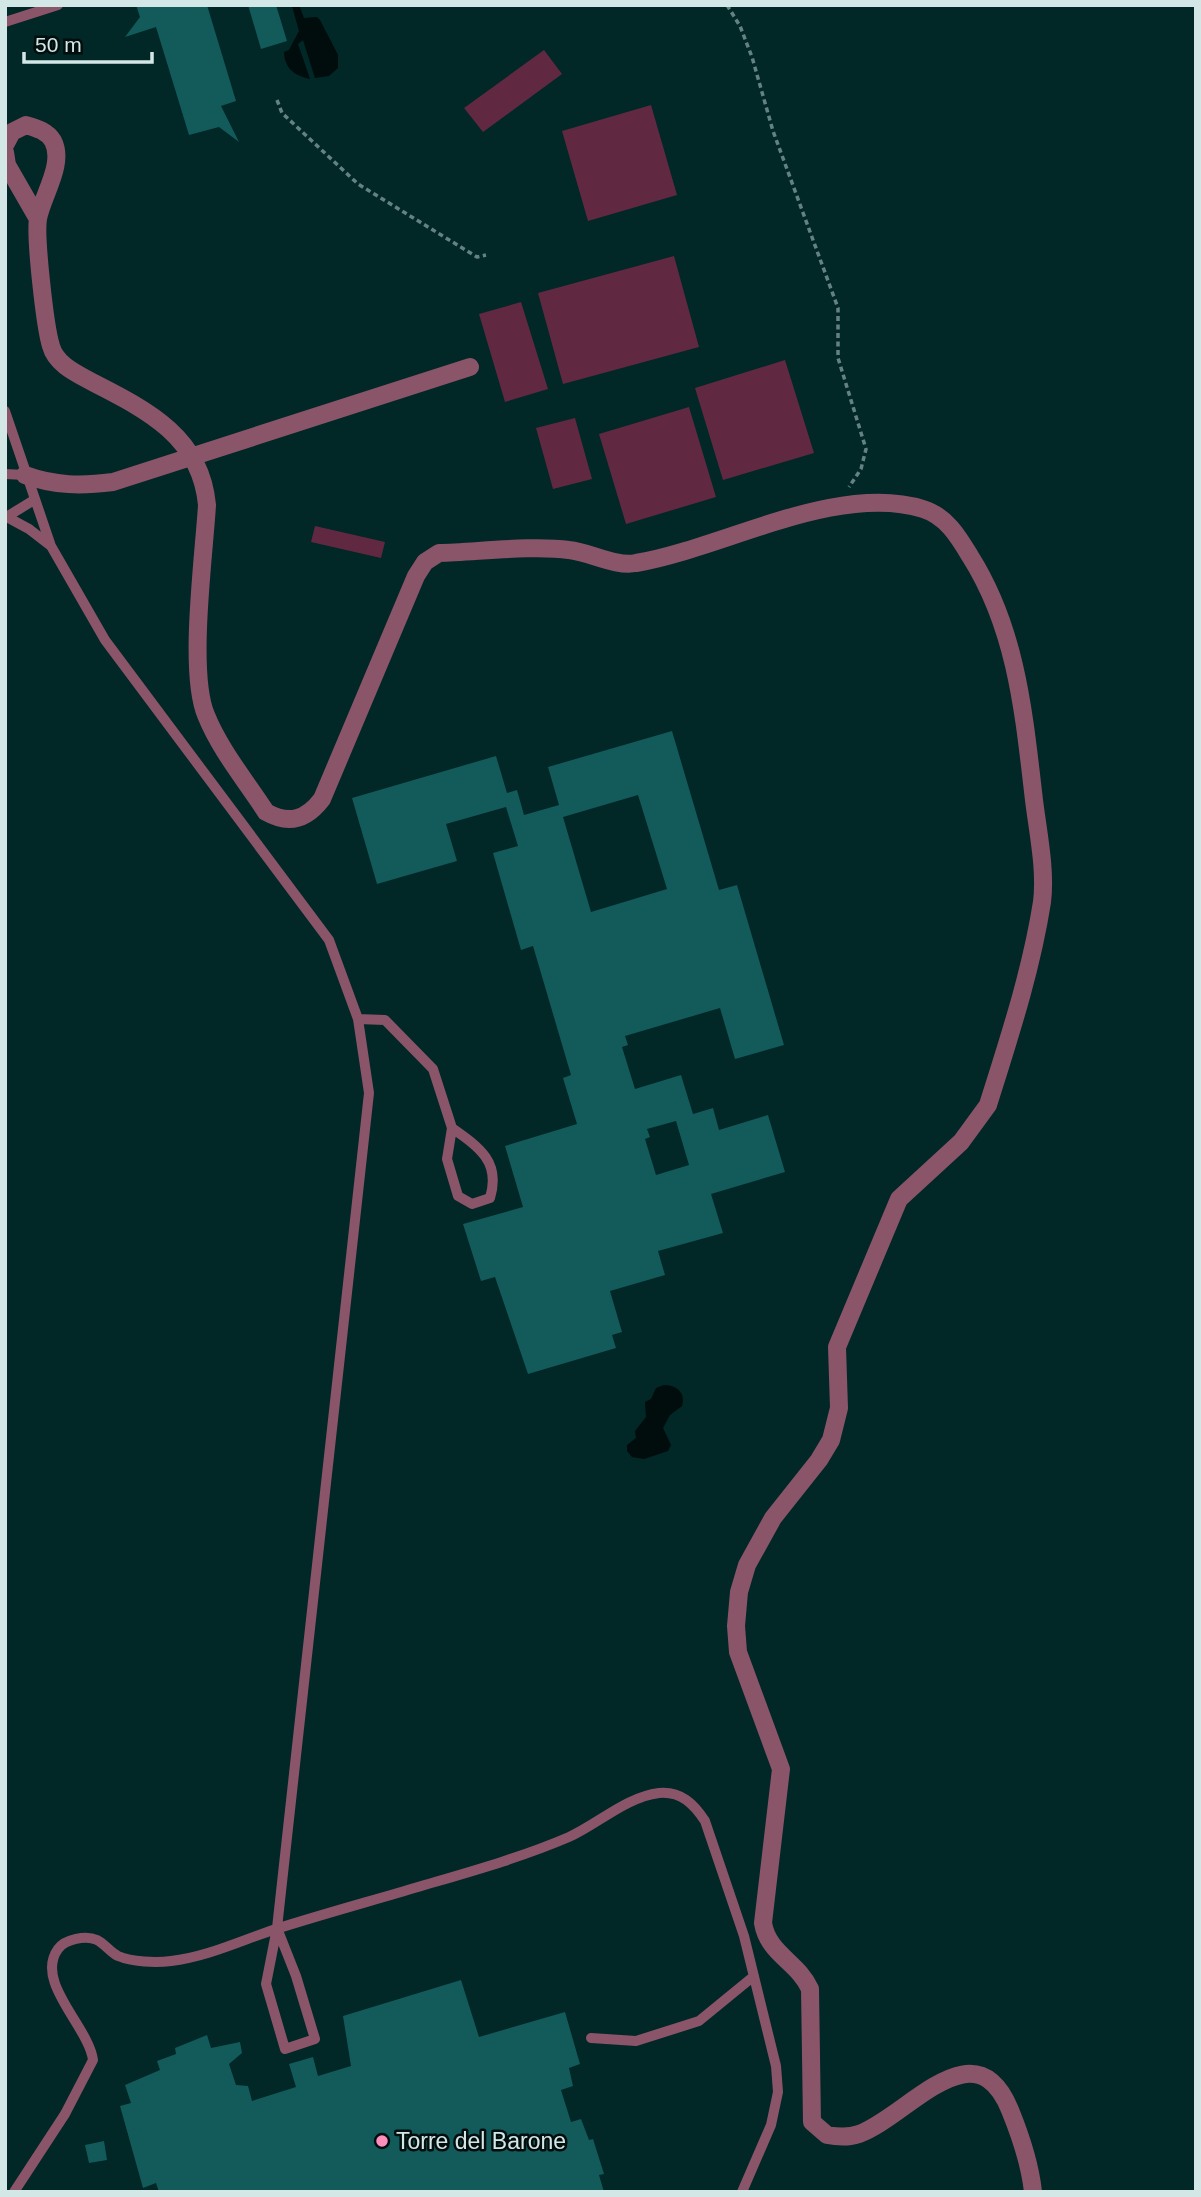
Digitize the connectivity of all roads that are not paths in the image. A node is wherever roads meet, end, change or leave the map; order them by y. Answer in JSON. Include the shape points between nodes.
{"nodes":[{"id":1,"x":58,"y":5,"type":"edge"},
{"id":2,"x":5,"y":22,"type":"edge"},
{"id":3,"x":5,"y":145,"type":"edge"},
{"id":4,"x":5,"y":152,"type":"edge"},
{"id":5,"x":38,"y":219,"type":"junction"},
{"id":6,"x":470,"y":367,"type":"dead end"},
{"id":7,"x":6,"y":413,"type":"edge"},
{"id":8,"x":5,"y":435,"type":"edge"},
{"id":9,"x":195,"y":457,"type":"junction"},
{"id":10,"x":5,"y":474,"type":"edge"},
{"id":11,"x":25,"y":475,"type":"junction"},
{"id":12,"x":34,"y":500,"type":"junction"},
{"id":13,"x":7,"y":516,"type":"edge"},
{"id":14,"x":51,"y":546,"type":"junction"},
{"id":15,"x":358,"y":1019,"type":"junction"},
{"id":16,"x":452,"y":1128,"type":"junction"},
{"id":17,"x":277,"y":1928,"type":"junction"},
{"id":18,"x":754,"y":1976,"type":"junction"},
{"id":19,"x":592,"y":2038,"type":"dead end"},
{"id":20,"x":14,"y":2192,"type":"edge"},
{"id":21,"x":742,"y":2192,"type":"edge"},
{"id":22,"x":1033,"y":2192,"type":"edge"}],
"edges":[{"from":1,"to":2,"type":"lane"},
{"from":3,"to":5,"type":"street","via":[[12,132],[26,125],[40,129],[53,141],[55,158]]},
{"from":4,"to":5,"type":"street","via":[[7,165]]},
{"from":5,"to":9,"type":"street","via":[[52,350],[60,362],[174,433]]},
{"from":6,"to":9,"type":"street"},
{"from":7,"to":8,"type":"lane"},
{"from":7,"to":11,"type":"lane"},
{"from":9,"to":11,"type":"street","via":[[113,482],[48,484]]},
{"from":9,"to":22,"type":"street","via":[[205,480],[207,505],[200,693],[215,734],[266,812],[279,820],[304,817],[322,799],[416,576],[425,562],[439,554],[568,549],[633,564],[860,504],[921,508],[937,515],[957,534],[980,571],[1006,630],[1018,676],[1041,856],[1042,899],[1023,995],[988,1105],[961,1142],[898,1199],[837,1347],[839,1408],[834,1432],[773,1518],[747,1565],[738,1592],[736,1626],[738,1652],[781,1769],[763,1923],[771,1947],[804,1975],[810,1989],[810,2107],[816,2129],[827,2135],[856,2135],[957,2074],[984,2075],[1002,2091],[1024,2143]]},
{"from":10,"to":11,"type":"lane"},
{"from":11,"to":12,"type":"lane"},
{"from":12,"to":13,"type":"lane"},
{"from":12,"to":14,"type":"lane"},
{"from":13,"to":14,"type":"lane"},
{"from":14,"to":15,"type":"lane","via":[[105,640],[328,940]]},
{"from":15,"to":16,"type":"lane","via":[[386,1020],[433,1069]]},
{"from":15,"to":17,"type":"lane","via":[[369,1093]]},
{"from":16,"to":16,"type":"lane","via":[[447,1159],[458,1196],[471,1204],[490,1198],[494,1184],[485,1152]]},
{"from":17,"to":17,"type":"lane","via":[[315,2039],[285,2049],[266,1983]]},
{"from":17,"to":18,"type":"lane","via":[[507,1861],[571,1836],[640,1799],[659,1793],[679,1795],[695,1806],[705,1821]]},
{"from":17,"to":20,"type":"lane","via":[[190,1959],[165,1962],[118,1956],[97,1940],[86,1938],[57,1950],[52,1969],[56,1986],[85,2033],[93,2060],[65,2114]]},
{"from":18,"to":19,"type":"lane","via":[[699,2021],[636,2041]]},
{"from":18,"to":21,"type":"lane","via":[[778,2092],[771,2125]]}]}
